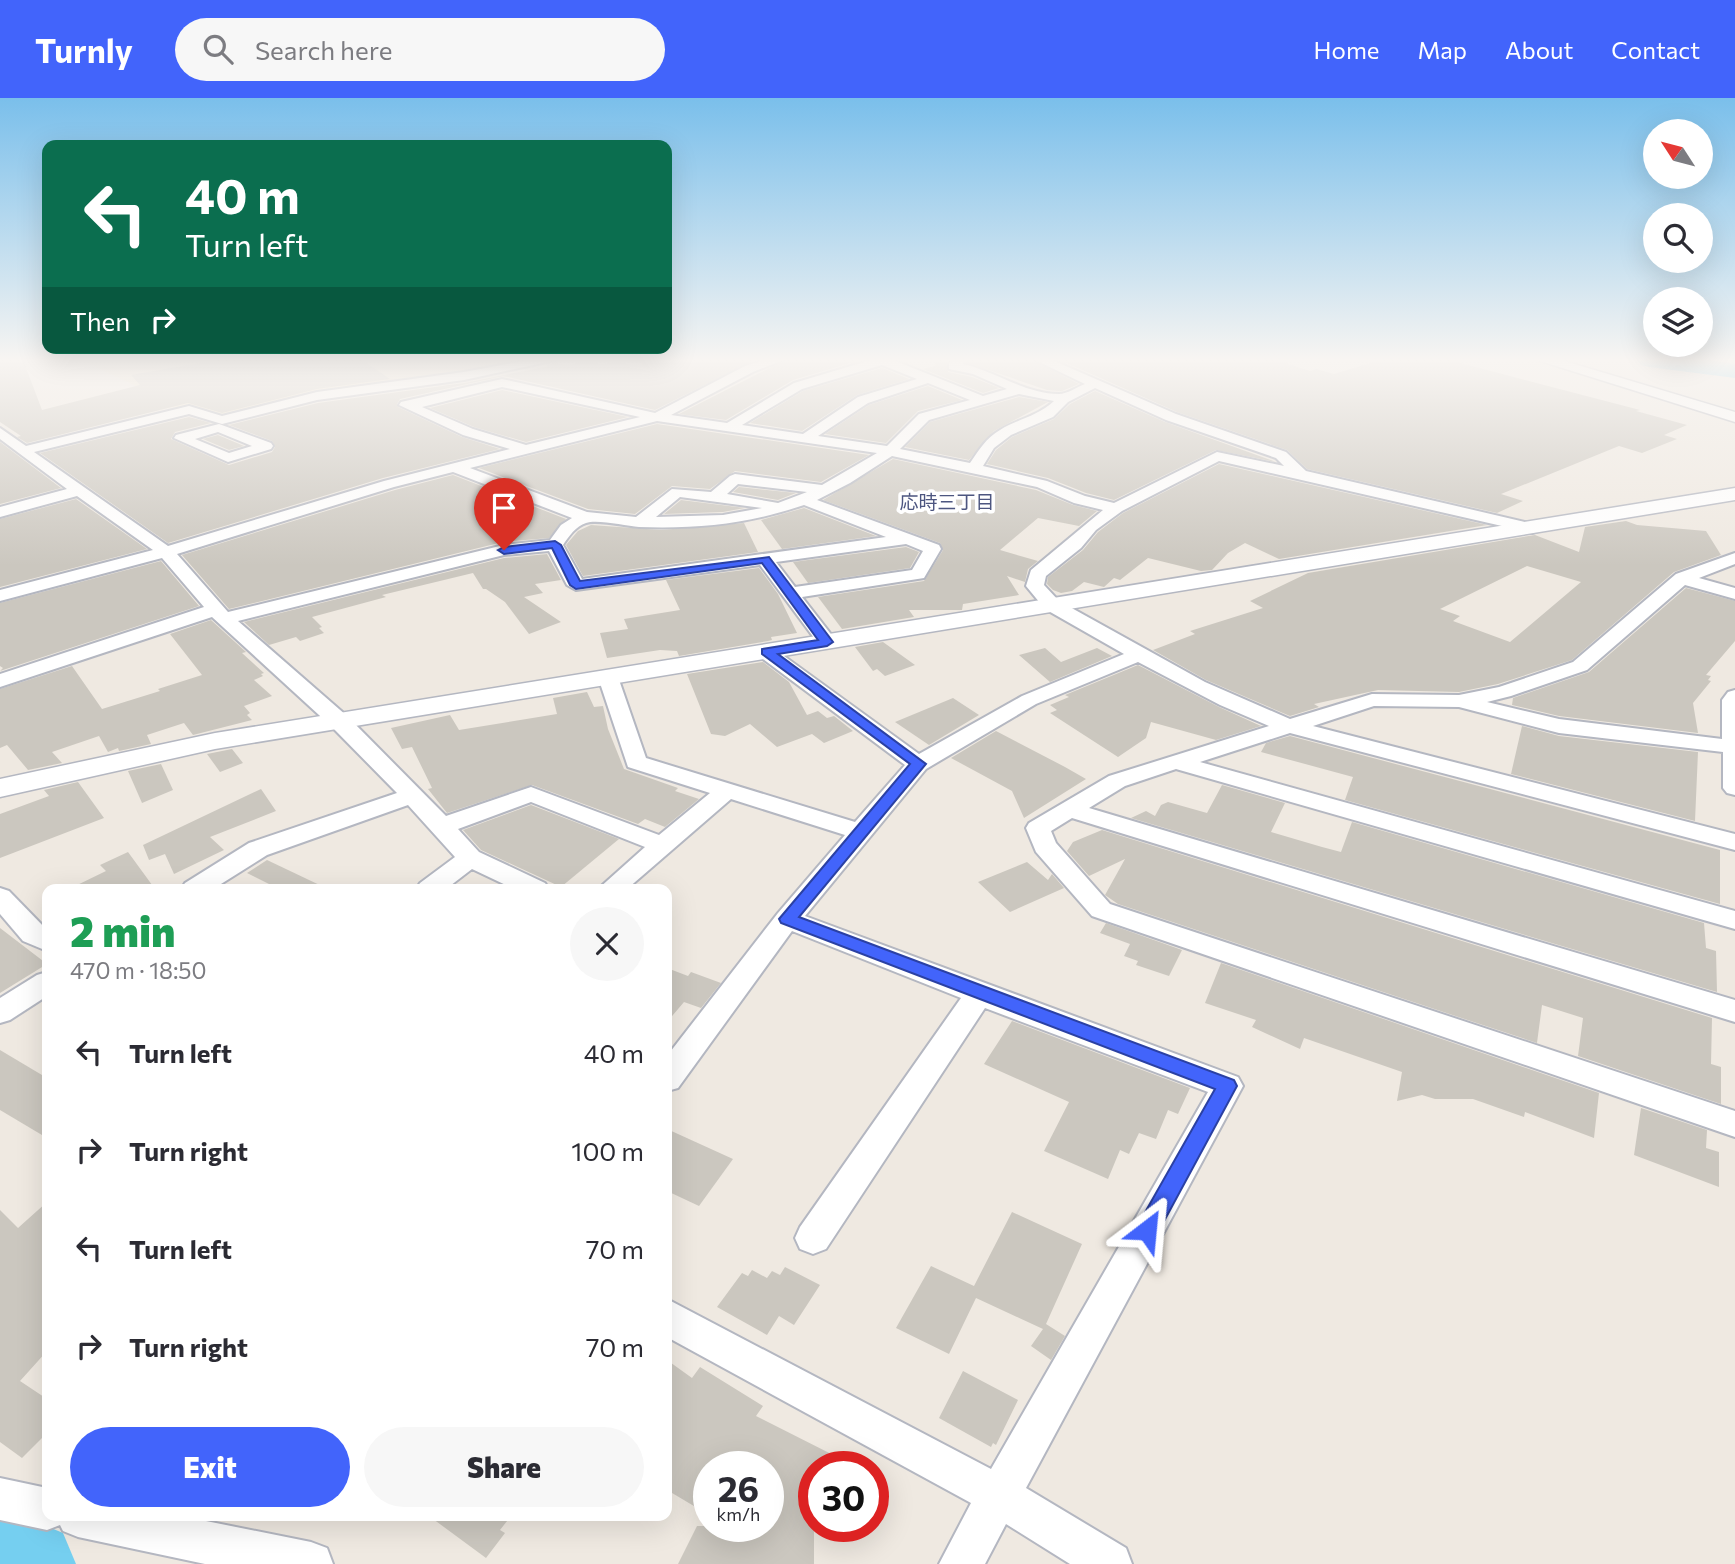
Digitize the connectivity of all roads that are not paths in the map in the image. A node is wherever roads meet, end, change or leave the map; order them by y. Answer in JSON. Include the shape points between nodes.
{"nodes":[{"id":1,"x":114,"y":428,"type":"edge"},
{"id":2,"x":208,"y":428,"type":"edge"},
{"id":3,"x":229,"y":428,"type":"edge"},
{"id":4,"x":460,"y":428,"type":"edge"},
{"id":5,"x":609,"y":428,"type":"edge"},
{"id":6,"x":732,"y":428,"type":"edge"},
{"id":7,"x":821,"y":428,"type":"edge"},
{"id":8,"x":913,"y":428,"type":"edge"},
{"id":9,"x":1014,"y":428,"type":"edge"},
{"id":10,"x":1204,"y":428,"type":"edge"},
{"id":11,"x":0,"y":432,"type":"edge"},
{"id":12,"x":805,"y":439,"type":"junction"},
{"id":13,"x":523,"y":449,"type":"junction"},
{"id":14,"x":23,"y":451,"type":"junction"},
{"id":15,"x":890,"y":451,"type":"junction"},
{"id":16,"x":453,"y":467,"type":"junction"},
{"id":17,"x":974,"y":468,"type":"junction"},
{"id":18,"x":1301,"y":474,"type":"junction"},
{"id":19,"x":825,"y":490,"type":"junction"},
{"id":20,"x":79,"y":491,"type":"junction"},
{"id":21,"x":1735,"y":494,"type":"edge"},
{"id":22,"x":715,"y":497,"type":"junction"},
{"id":23,"x":804,"y":500,"type":"junction"},
{"id":24,"x":786,"y":507,"type":"junction"},
{"id":25,"x":1116,"y":509,"type":"junction"},
{"id":26,"x":0,"y":512,"type":"edge"},
{"id":27,"x":584,"y":517,"type":"junction"},
{"id":28,"x":640,"y":522,"type":"junction"},
{"id":29,"x":1532,"y":528,"type":"junction"},
{"id":30,"x":908,"y":539,"type":"junction"},
{"id":31,"x":555,"y":545,"type":"junction"},
{"id":32,"x":166,"y":552,"type":"junction"},
{"id":33,"x":1735,"y":558,"type":"edge"},
{"id":34,"x":765,"y":560,"type":"junction"},
{"id":35,"x":1682,"y":578,"type":"junction"},
{"id":36,"x":789,"y":593,"type":"junction"},
{"id":37,"x":1735,"y":594,"type":"edge"},
{"id":38,"x":0,"y":596,"type":"edge"},
{"id":39,"x":1052,"y":605,"type":"junction"},
{"id":40,"x":220,"y":614,"type":"junction"},
{"id":41,"x":827,"y":642,"type":"junction"},
{"id":42,"x":766,"y":652,"type":"junction"},
{"id":43,"x":1139,"y":655,"type":"junction"},
{"id":44,"x":608,"y":677,"type":"junction"},
{"id":45,"x":0,"y":681,"type":"edge"},
{"id":46,"x":1735,"y":696,"type":"edge"},
{"id":47,"x":1459,"y":701,"type":"junction"},
{"id":48,"x":339,"y":721,"type":"junction"},
{"id":49,"x":1289,"y":726,"type":"junction"},
{"id":50,"x":1734,"y":747,"type":"edge"},
{"id":51,"x":1175,"y":762,"type":"junction"},
{"id":52,"x":918,"y":764,"type":"junction"},
{"id":53,"x":0,"y":788,"type":"edge"},
{"id":54,"x":1735,"y":788,"type":"edge"},
{"id":55,"x":725,"y":792,"type":"junction"},
{"id":56,"x":412,"y":796,"type":"junction"},
{"id":57,"x":1071,"y":810,"type":"junction"},
{"id":58,"x":442,"y":826,"type":"junction"},
{"id":59,"x":861,"y":832,"type":"junction"},
{"id":60,"x":1735,"y":842,"type":"edge"},
{"id":61,"x":663,"y":845,"type":"junction"},
{"id":62,"x":470,"y":859,"type":"junction"},
{"id":63,"x":202,"y":884,"type":"edge"},
{"id":64,"x":436,"y":884,"type":"edge"},
{"id":65,"x":525,"y":884,"type":"edge"},
{"id":66,"x":617,"y":884,"type":"edge"},
{"id":67,"x":0,"y":897,"type":"edge"},
{"id":68,"x":787,"y":919,"type":"junction"},
{"id":69,"x":1735,"y":920,"type":"edge"},
{"id":70,"x":42,"y":939,"type":"edge"},
{"id":71,"x":42,"y":985,"type":"edge"},
{"id":72,"x":979,"y":994,"type":"junction"},
{"id":73,"x":1735,"y":1011,"type":"edge"},
{"id":74,"x":0,"y":1012,"type":"edge"},
{"id":75,"x":672,"y":1072,"type":"edge"},
{"id":76,"x":1735,"y":1124,"type":"edge"},
{"id":77,"x":813,"y":1238,"type":"dead end"},
{"id":78,"x":672,"y":1320,"type":"edge"},
{"id":79,"x":1000,"y":1496,"type":"junction"},
{"id":80,"x":0,"y":1499,"type":"edge"},
{"id":81,"x":42,"y":1508,"type":"edge"},
{"id":82,"x":102,"y":1521,"type":"edge"},
{"id":83,"x":311,"y":1564,"type":"edge"},
{"id":84,"x":961,"y":1564,"type":"edge"},
{"id":85,"x":1110,"y":1564,"type":"edge"}],
"edges":[{"from":1,"to":14,"type":"street"},
{"from":2,"to":3,"type":"street","via":[[181,438],[228,458],[265,446]]},
{"from":4,"to":13,"type":"street"},
{"from":5,"to":13,"type":"street"},
{"from":6,"to":12,"type":"street"},
{"from":7,"to":12,"type":"street"},
{"from":8,"to":15,"type":"street"},
{"from":9,"to":17,"type":"street","via":[[989,445]]},
{"from":10,"to":18,"type":"street","via":[[1281,455]]},
{"from":11,"to":14,"type":"street"},
{"from":12,"to":15,"type":"street"},
{"from":13,"to":16,"type":"street"},
{"from":14,"to":20,"type":"street"},
{"from":15,"to":17,"type":"street"},
{"from":15,"to":19,"type":"street"},
{"from":16,"to":27,"type":"street"},
{"from":16,"to":32,"type":"street"},
{"from":17,"to":25,"type":"street"},
{"from":18,"to":25,"type":"street","via":[[1217,456]]},
{"from":18,"to":29,"type":"street"},
{"from":19,"to":22,"type":"street","via":[[735,479]]},
{"from":19,"to":23,"type":"street"},
{"from":20,"to":26,"type":"street"},
{"from":20,"to":32,"type":"street"},
{"from":21,"to":29,"type":"street"},
{"from":22,"to":24,"type":"street"},
{"from":22,"to":28,"type":"street","via":[[677,492]]},
{"from":23,"to":24,"type":"street"},
{"from":23,"to":30,"type":"street"},
{"from":24,"to":28,"type":"street","via":[[723,520]]},
{"from":25,"to":39,"type":"street","via":[[1037,574],[1035,586]]},
{"from":27,"to":28,"type":"street"},
{"from":27,"to":31,"type":"street","via":[[567,528]]},
{"from":29,"to":39,"type":"street"},
{"from":30,"to":34,"type":"street"},
{"from":30,"to":36,"type":"street","via":[[933,549],[918,574]]},
{"from":31,"to":34,"type":"street","via":[[576,585]]},
{"from":31,"to":40,"type":"street","via":[[491,553]]},
{"from":32,"to":38,"type":"street"},
{"from":32,"to":40,"type":"street"},
{"from":33,"to":35,"type":"street"},
{"from":34,"to":36,"type":"street"},
{"from":35,"to":37,"type":"street"},
{"from":35,"to":47,"type":"street","via":[[1580,666],[1504,692]]},
{"from":36,"to":41,"type":"street"},
{"from":39,"to":41,"type":"street"},
{"from":39,"to":43,"type":"street"},
{"from":40,"to":45,"type":"street"},
{"from":40,"to":48,"type":"street"},
{"from":41,"to":42,"type":"street"},
{"from":42,"to":44,"type":"street"},
{"from":42,"to":52,"type":"street"},
{"from":43,"to":49,"type":"street","via":[[1244,710]]},
{"from":43,"to":52,"type":"street","via":[[1029,700]]},
{"from":44,"to":48,"type":"street"},
{"from":44,"to":55,"type":"street","via":[[636,762]]},
{"from":46,"to":50,"type":"street"},
{"from":47,"to":49,"type":"street","via":[[1372,701]]},
{"from":47,"to":50,"type":"street","via":[[1559,726]]},
{"from":48,"to":53,"type":"street","via":[[215,741]]},
{"from":48,"to":56,"type":"street"},
{"from":49,"to":51,"type":"street"},
{"from":49,"to":60,"type":"street"},
{"from":50,"to":54,"type":"street"},
{"from":51,"to":57,"type":"street","via":[[1118,781]]},
{"from":51,"to":69,"type":"street"},
{"from":52,"to":59,"type":"street"},
{"from":55,"to":59,"type":"street"},
{"from":55,"to":61,"type":"street"},
{"from":56,"to":58,"type":"street"},
{"from":56,"to":63,"type":"street","via":[[258,849]]},
{"from":57,"to":73,"type":"street"},
{"from":57,"to":76,"type":"street","via":[[1038,828],[1045,846],[1101,910]]},
{"from":58,"to":61,"type":"street","via":[[531,794]]},
{"from":58,"to":62,"type":"street"},
{"from":59,"to":68,"type":"street"},
{"from":61,"to":66,"type":"street"},
{"from":62,"to":64,"type":"street"},
{"from":62,"to":65,"type":"street"},
{"from":67,"to":70,"type":"street"},
{"from":68,"to":72,"type":"street"},
{"from":68,"to":75,"type":"street"},
{"from":71,"to":74,"type":"street"},
{"from":72,"to":77,"type":"street"},
{"from":72,"to":79,"type":"street","via":[[1227,1086]]},
{"from":78,"to":79,"type":"street"},
{"from":79,"to":84,"type":"street"},
{"from":79,"to":85,"type":"street"},
{"from":80,"to":81,"type":"street"},
{"from":82,"to":83,"type":"street"}]}
